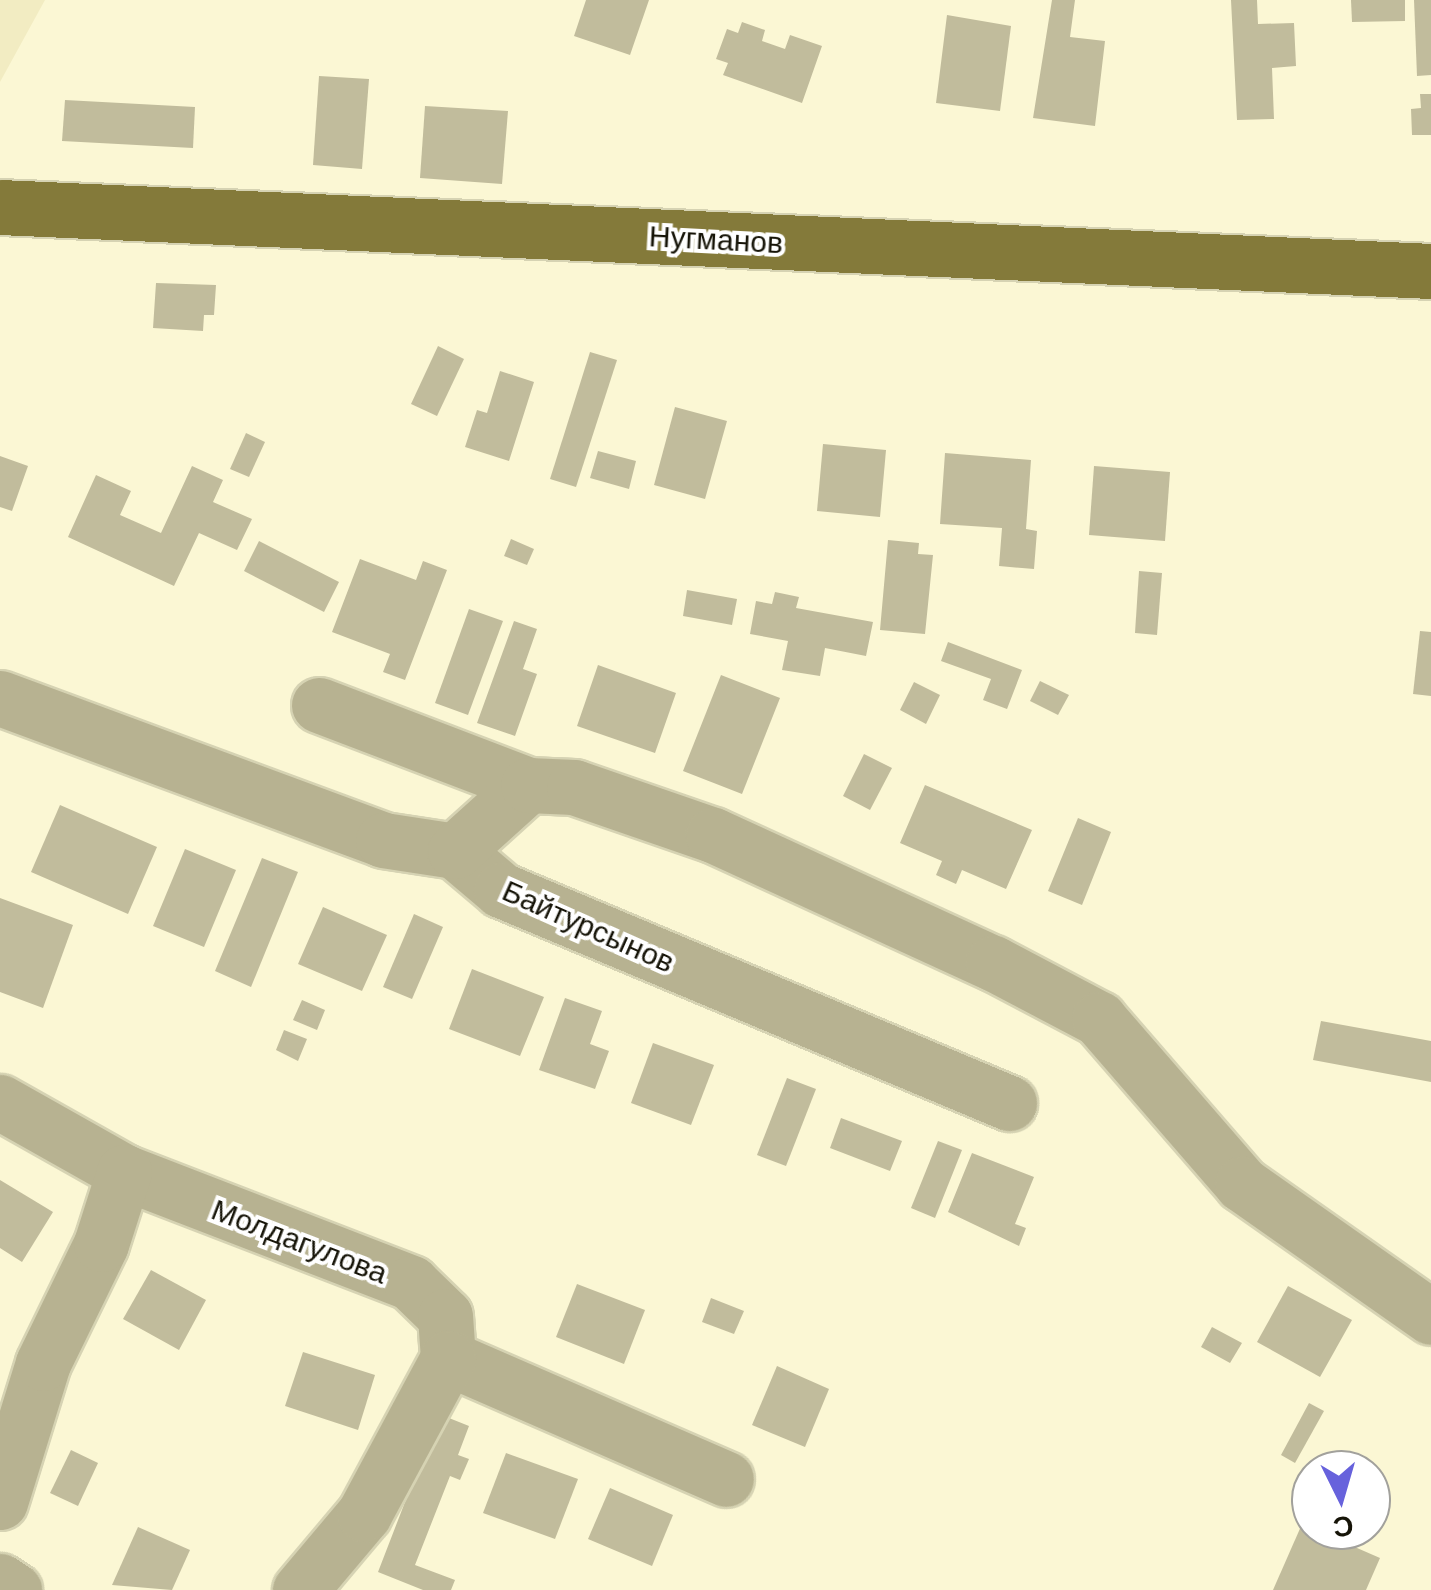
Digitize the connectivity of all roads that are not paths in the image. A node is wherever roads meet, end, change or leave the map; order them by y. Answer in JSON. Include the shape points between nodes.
{"nodes":[{"id":1,"x":0,"y":207,"type":"edge"},
{"id":2,"x":1431,"y":272,"type":"edge"},
{"id":3,"x":0,"y":698,"type":"edge"},
{"id":4,"x":318,"y":705,"type":"dead end"},
{"id":5,"x":528,"y":785,"type":"junction"},
{"id":6,"x":456,"y":852,"type":"junction"},
{"id":7,"x":0,"y":1102,"type":"edge"},
{"id":8,"x":1009,"y":1103,"type":"dead end"},
{"id":9,"x":124,"y":1172,"type":"junction"},
{"id":10,"x":1431,"y":1316,"type":"edge"},
{"id":11,"x":448,"y":1358,"type":"junction"},
{"id":12,"x":726,"y":1479,"type":"dead end"},
{"id":13,"x":0,"y":1502,"type":"edge"},
{"id":14,"x":0,"y":1581,"type":"edge"},
{"id":15,"x":14,"y":1590,"type":"edge"},
{"id":16,"x":300,"y":1590,"type":"edge"}],
"edges":[{"from":1,"to":2,"type":"main road","name":"Нугманов"},
{"from":3,"to":6,"type":"street","via":[[383,840]]},
{"from":4,"to":5,"type":"street"},
{"from":5,"to":6,"type":"street"},
{"from":5,"to":10,"type":"street","via":[[574,787],[713,835],[1099,1019],[1242,1184]]},
{"from":6,"to":8,"type":"street","name":"Байтурсынов","via":[[501,890]]},
{"from":7,"to":9,"type":"street","name":"Молдагулова"},
{"from":9,"to":11,"type":"street","name":"Молдагулова","via":[[411,1283],[445,1316]]},
{"from":9,"to":13,"type":"street","via":[[101,1244],[43,1363]]},
{"from":11,"to":12,"type":"street"},
{"from":11,"to":16,"type":"street","via":[[364,1514]]},
{"from":14,"to":15,"type":"street"}]}
